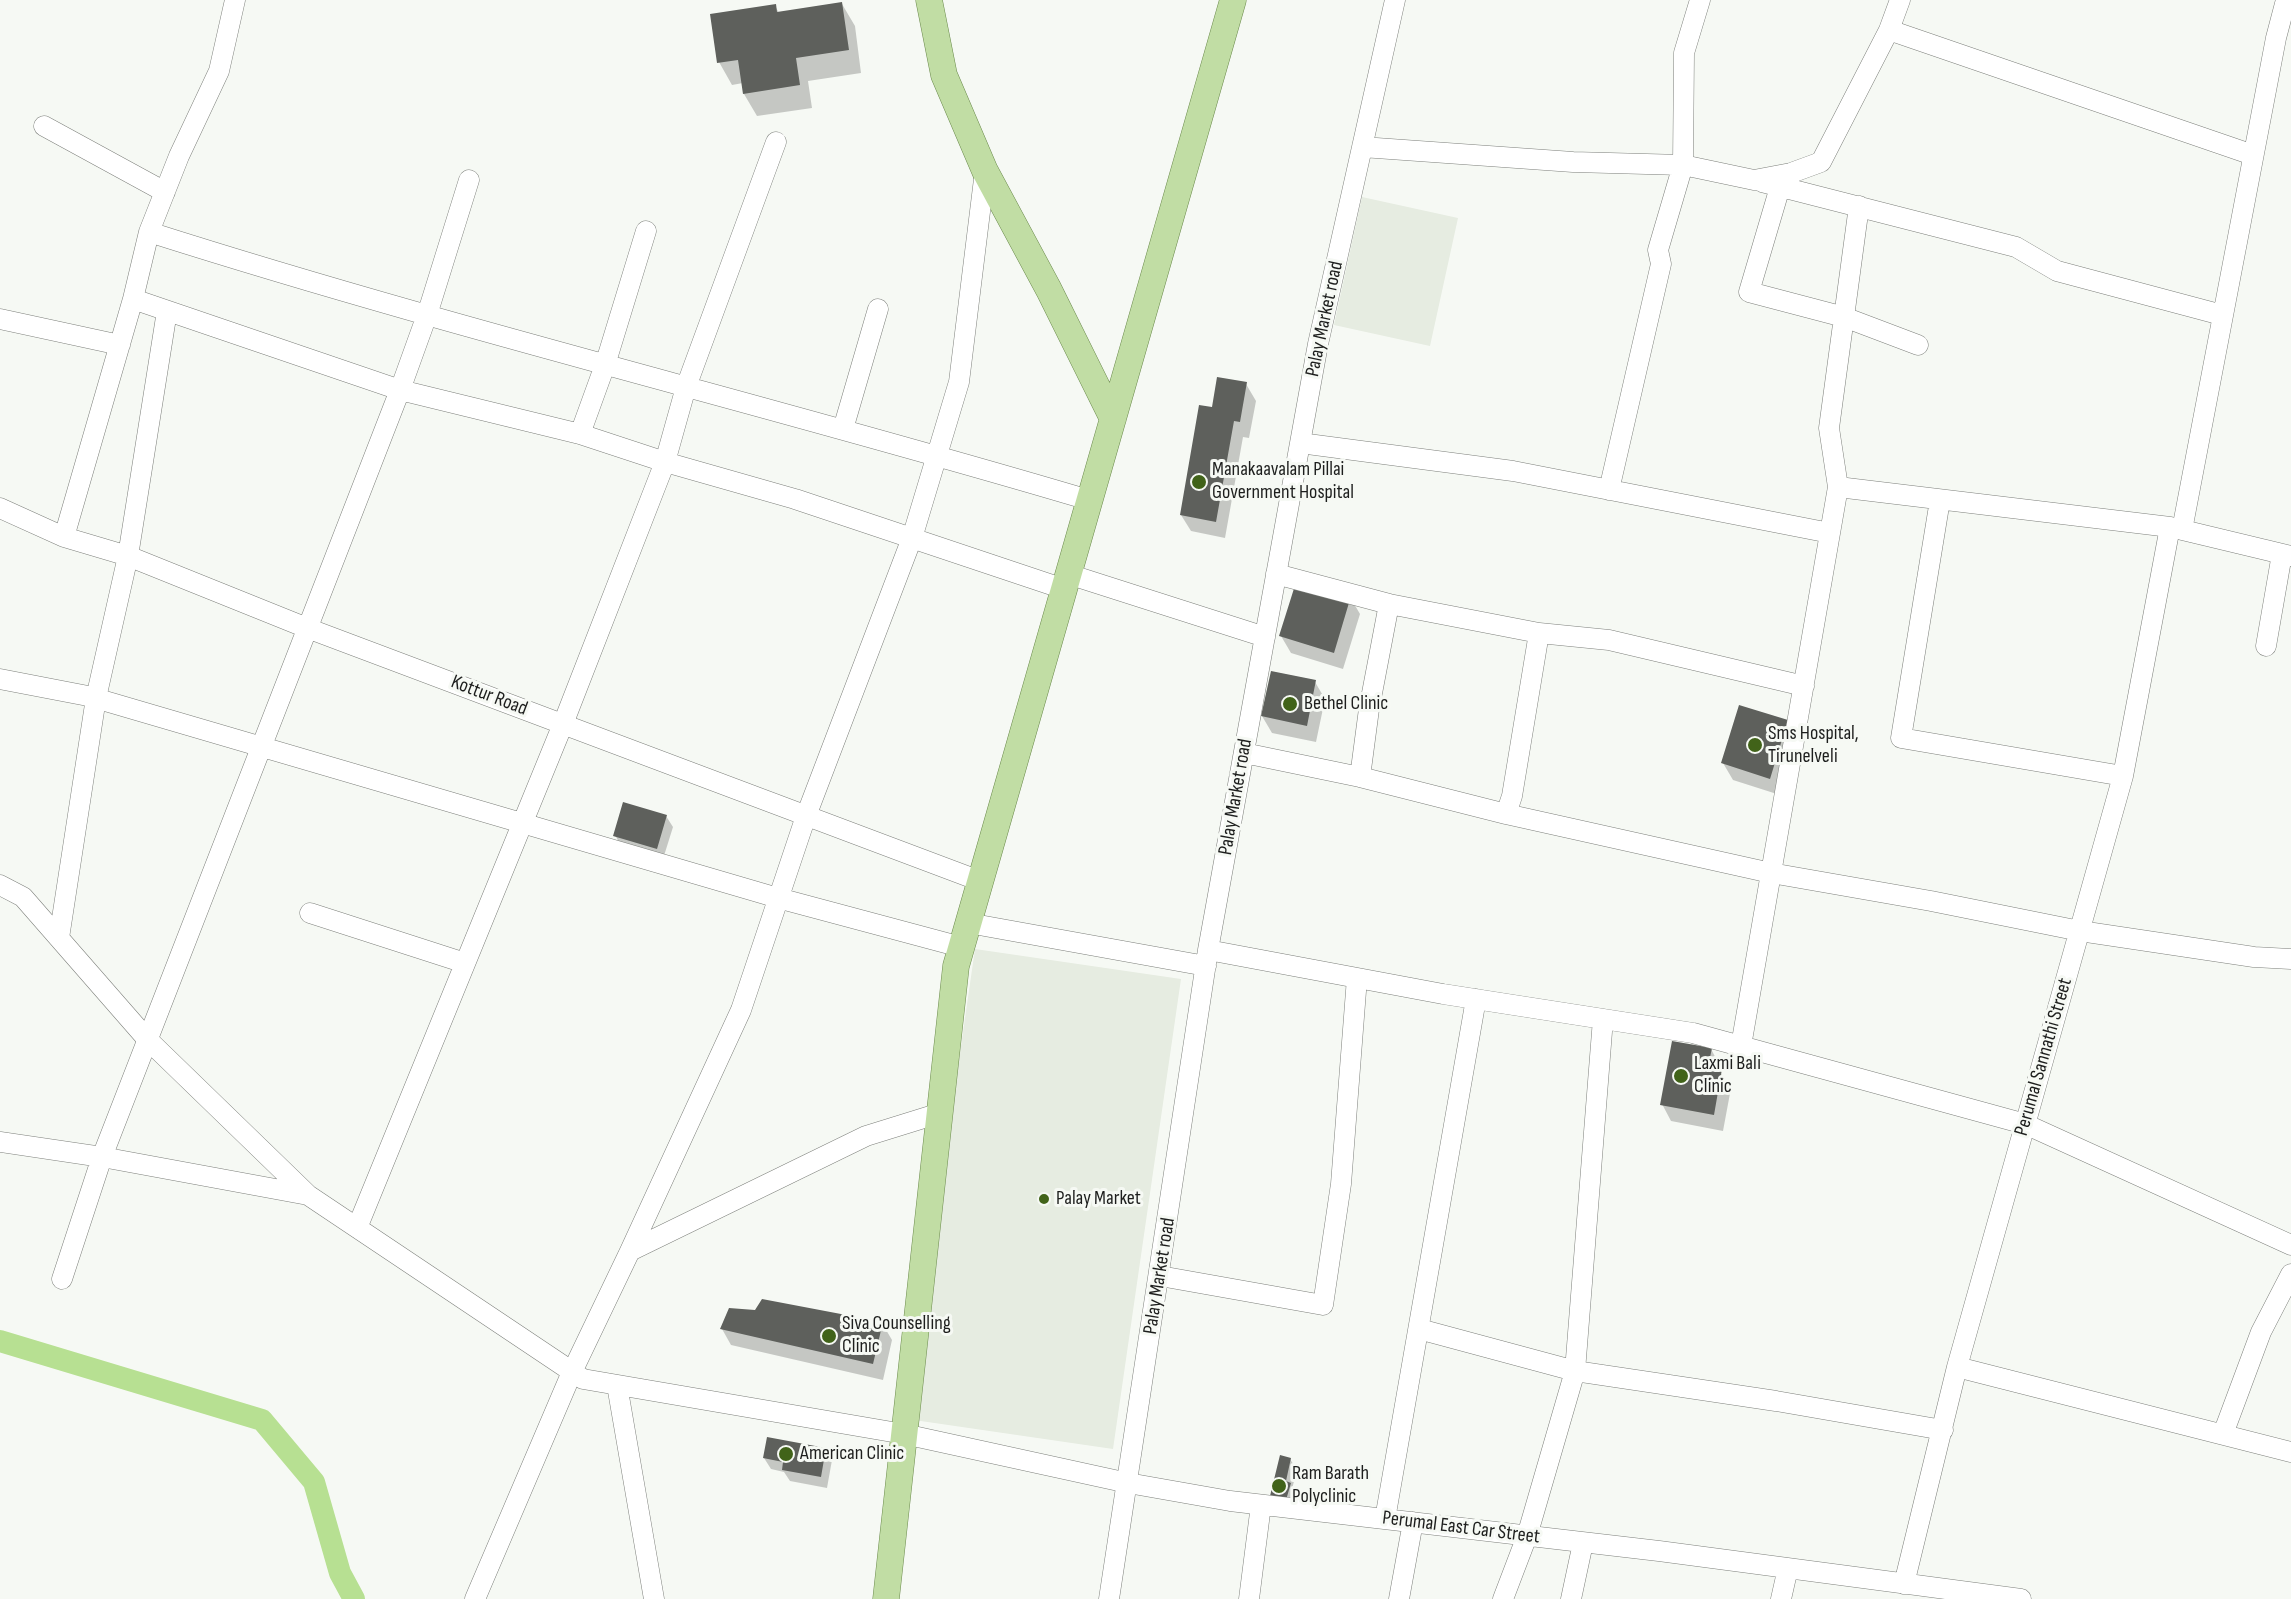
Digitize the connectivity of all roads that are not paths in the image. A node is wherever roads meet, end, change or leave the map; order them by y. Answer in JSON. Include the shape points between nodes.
{"nodes":[{"id":1,"x":235,"y":0,"type":"edge"},
{"id":2,"x":929,"y":0,"type":"edge"},
{"id":3,"x":1233,"y":0,"type":"edge"},
{"id":4,"x":1395,"y":0,"type":"edge"},
{"id":5,"x":1700,"y":0,"type":"edge"},
{"id":6,"x":1900,"y":0,"type":"edge"},
{"id":7,"x":2286,"y":0,"type":"edge"},
{"id":8,"x":1889,"y":30,"type":"junction"},
{"id":9,"x":44,"y":126,"type":"dead end"},
{"id":10,"x":776,"y":142,"type":"dead end"},
{"id":11,"x":1362,"y":147,"type":"junction"},
{"id":12,"x":2253,"y":155,"type":"junction"},
{"id":13,"x":1683,"y":165,"type":"junction"},
{"id":14,"x":985,"y":171,"type":"junction"},
{"id":15,"x":469,"y":180,"type":"dead end"},
{"id":16,"x":1754,"y":180,"type":"junction"},
{"id":17,"x":1780,"y":187,"type":"junction"},
{"id":18,"x":165,"y":192,"type":"junction"},
{"id":19,"x":1859,"y":206,"type":"junction"},
{"id":20,"x":646,"y":231,"type":"dead end"},
{"id":21,"x":149,"y":232,"type":"junction"},
{"id":22,"x":133,"y":299,"type":"junction"},
{"id":23,"x":878,"y":309,"type":"dead end"},
{"id":24,"x":167,"y":311,"type":"junction"},
{"id":25,"x":428,"y":315,"type":"junction"},
{"id":26,"x":2222,"y":315,"type":"junction"},
{"id":27,"x":1844,"y":317,"type":"junction"},
{"id":28,"x":0,"y":319,"type":"edge"},
{"id":29,"x":120,"y":345,"type":"junction"},
{"id":30,"x":1918,"y":345,"type":"dead end"},
{"id":31,"x":605,"y":365,"type":"junction"},
{"id":32,"x":686,"y":387,"type":"junction"},
{"id":33,"x":400,"y":390,"type":"junction"},
{"id":34,"x":1113,"y":419,"type":"junction"},
{"id":35,"x":843,"y":429,"type":"junction"},
{"id":36,"x":580,"y":434,"type":"junction"},
{"id":37,"x":1300,"y":443,"type":"junction"},
{"id":38,"x":937,"y":454,"type":"junction"},
{"id":39,"x":665,"y":462,"type":"junction"},
{"id":40,"x":1838,"y":487,"type":"junction"},
{"id":41,"x":1610,"y":490,"type":"junction"},
{"id":42,"x":1089,"y":500,"type":"junction"},
{"id":43,"x":1940,"y":500,"type":"junction"},
{"id":44,"x":1,"y":514,"type":"edge"},
{"id":45,"x":2176,"y":529,"type":"junction"},
{"id":46,"x":1830,"y":533,"type":"junction"},
{"id":47,"x":64,"y":537,"type":"junction"},
{"id":48,"x":912,"y":538,"type":"junction"},
{"id":49,"x":2286,"y":555,"type":"edge"},
{"id":50,"x":128,"y":556,"type":"junction"},
{"id":51,"x":1276,"y":573,"type":"junction"},
{"id":52,"x":1066,"y":582,"type":"junction"},
{"id":53,"x":1389,"y":604,"type":"junction"},
{"id":54,"x":307,"y":628,"type":"junction"},
{"id":55,"x":1539,"y":633,"type":"junction"},
{"id":56,"x":1265,"y":637,"type":"junction"},
{"id":57,"x":2266,"y":646,"type":"dead end"},
{"id":58,"x":0,"y":679,"type":"edge"},
{"id":59,"x":1804,"y":686,"type":"junction"},
{"id":60,"x":96,"y":698,"type":"junction"},
{"id":61,"x":563,"y":724,"type":"junction"},
{"id":62,"x":261,"y":747,"type":"junction"},
{"id":63,"x":1244,"y":753,"type":"junction"},
{"id":64,"x":2123,"y":776,"type":"junction"},
{"id":65,"x":1360,"y":777,"type":"junction"},
{"id":66,"x":1506,"y":814,"type":"junction"},
{"id":67,"x":806,"y":816,"type":"junction"},
{"id":68,"x":523,"y":822,"type":"junction"},
{"id":69,"x":1771,"y":873,"type":"junction"},
{"id":70,"x":980,"y":881,"type":"junction"},
{"id":71,"x":0,"y":885,"type":"edge"},
{"id":72,"x":778,"y":898,"type":"junction"},
{"id":73,"x":310,"y":913,"type":"dead end"},
{"id":74,"x":968,"y":923,"type":"junction"},
{"id":75,"x":2080,"y":931,"type":"junction"},
{"id":76,"x":59,"y":938,"type":"junction"},
{"id":77,"x":961,"y":947,"type":"junction"},
{"id":78,"x":1207,"y":958,"type":"junction"},
{"id":79,"x":2291,"y":959,"type":"edge"},
{"id":80,"x":465,"y":963,"type":"junction"},
{"id":81,"x":1357,"y":978,"type":"junction"},
{"id":82,"x":1476,"y":999,"type":"junction"},
{"id":83,"x":1603,"y":1019,"type":"junction"},
{"id":84,"x":147,"y":1039,"type":"junction"},
{"id":85,"x":1741,"y":1046,"type":"junction"},
{"id":86,"x":940,"y":1113,"type":"junction"},
{"id":87,"x":2025,"y":1124,"type":"junction"},
{"id":88,"x":0,"y":1142,"type":"edge"},
{"id":89,"x":102,"y":1157,"type":"junction"},
{"id":90,"x":308,"y":1195,"type":"junction"},
{"id":91,"x":357,"y":1228,"type":"junction"},
{"id":92,"x":2291,"y":1245,"type":"edge"},
{"id":93,"x":630,"y":1251,"type":"junction"},
{"id":94,"x":2291,"y":1274,"type":"edge"},
{"id":95,"x":1160,"y":1276,"type":"junction"},
{"id":96,"x":62,"y":1279,"type":"dead end"},
{"id":97,"x":1419,"y":1329,"type":"junction"},
{"id":98,"x":1957,"y":1367,"type":"junction"},
{"id":99,"x":1575,"y":1371,"type":"junction"},
{"id":100,"x":572,"y":1372,"type":"junction"},
{"id":101,"x":617,"y":1385,"type":"junction"},
{"id":102,"x":1943,"y":1430,"type":"junction"},
{"id":103,"x":904,"y":1434,"type":"junction"},
{"id":104,"x":2223,"y":1434,"type":"junction"},
{"id":105,"x":2291,"y":1452,"type":"edge"},
{"id":106,"x":1128,"y":1483,"type":"junction"},
{"id":107,"x":1262,"y":1505,"type":"junction"},
{"id":108,"x":1385,"y":1519,"type":"junction"},
{"id":109,"x":1413,"y":1522,"type":"junction"},
{"id":110,"x":1527,"y":1536,"type":"junction"},
{"id":111,"x":1583,"y":1543,"type":"junction"},
{"id":112,"x":1788,"y":1568,"type":"junction"},
{"id":113,"x":1904,"y":1584,"type":"junction"},
{"id":114,"x":1999,"y":1598,"type":"edge"},
{"id":115,"x":476,"y":1599,"type":"edge"},
{"id":116,"x":654,"y":1599,"type":"edge"},
{"id":117,"x":886,"y":1599,"type":"edge"},
{"id":118,"x":1110,"y":1599,"type":"edge"},
{"id":119,"x":1249,"y":1599,"type":"edge"},
{"id":120,"x":1399,"y":1599,"type":"edge"},
{"id":121,"x":1503,"y":1599,"type":"edge"},
{"id":122,"x":1571,"y":1599,"type":"edge"},
{"id":123,"x":1781,"y":1599,"type":"edge"},
{"id":124,"x":2021,"y":1599,"type":"edge"}],
"edges":[{"from":1,"to":18,"type":"street","via":[[219,71]]},
{"from":2,"to":14,"type":"main road","via":[[945,75]]},
{"from":3,"to":34,"type":"main road"},
{"from":4,"to":11,"type":"street","name":"Palay Market road"},
{"from":5,"to":13,"type":"street","via":[[1684,53]]},
{"from":6,"to":8,"type":"street"},
{"from":7,"to":12,"type":"street","name":"Perumal Sannathi Street"},
{"from":8,"to":12,"type":"street"},
{"from":8,"to":16,"type":"street","via":[[1821,162]]},
{"from":9,"to":18,"type":"street"},
{"from":10,"to":32,"type":"street"},
{"from":11,"to":13,"type":"street","via":[[1574,162]]},
{"from":11,"to":37,"type":"street","name":"Palay Market road"},
{"from":12,"to":26,"type":"street","name":"Perumal Sannathi Street"},
{"from":13,"to":16,"type":"street"},
{"from":13,"to":41,"type":"street","via":[[1658,250],[1661,264]]},
{"from":14,"to":34,"type":"main road"},
{"from":14,"to":38,"type":"street","via":[[959,382]]},
{"from":15,"to":25,"type":"street"},
{"from":16,"to":17,"type":"street"},
{"from":17,"to":19,"type":"street"},
{"from":17,"to":27,"type":"street","via":[[1749,292]]},
{"from":18,"to":21,"type":"street"},
{"from":19,"to":26,"type":"street","via":[[2016,247],[2057,271]]},
{"from":19,"to":27,"type":"street"},
{"from":20,"to":31,"type":"street"},
{"from":21,"to":22,"type":"street"},
{"from":21,"to":25,"type":"street"},
{"from":22,"to":24,"type":"street"},
{"from":22,"to":29,"type":"street"},
{"from":23,"to":35,"type":"street"},
{"from":24,"to":33,"type":"street"},
{"from":24,"to":50,"type":"street"},
{"from":25,"to":31,"type":"street"},
{"from":25,"to":33,"type":"street"},
{"from":26,"to":45,"type":"street","name":"Perumal Sannathi Street"},
{"from":27,"to":30,"type":"street"},
{"from":27,"to":40,"type":"street","via":[[1829,428]]},
{"from":28,"to":29,"type":"street"},
{"from":29,"to":47,"type":"street"},
{"from":31,"to":32,"type":"street"},
{"from":31,"to":36,"type":"street"},
{"from":32,"to":35,"type":"street"},
{"from":32,"to":39,"type":"street"},
{"from":33,"to":36,"type":"street"},
{"from":33,"to":54,"type":"street"},
{"from":34,"to":42,"type":"main road"},
{"from":35,"to":38,"type":"street"},
{"from":36,"to":39,"type":"street"},
{"from":37,"to":41,"type":"street","via":[[1513,471]]},
{"from":37,"to":51,"type":"street","name":"Palay Market road"},
{"from":38,"to":42,"type":"street"},
{"from":38,"to":48,"type":"street"},
{"from":39,"to":48,"type":"street"},
{"from":39,"to":61,"type":"street"},
{"from":40,"to":43,"type":"street"},
{"from":40,"to":46,"type":"street"},
{"from":41,"to":46,"type":"street"},
{"from":42,"to":52,"type":"main road"},
{"from":43,"to":45,"type":"street"},
{"from":43,"to":64,"type":"street","via":[[1901,738]]},
{"from":44,"to":47,"type":"street","name":"Kottur Road"},
{"from":45,"to":49,"type":"street"},
{"from":45,"to":64,"type":"street","name":"Perumal Sannathi Street"},
{"from":46,"to":59,"type":"street"},
{"from":47,"to":50,"type":"street","name":"Kottur Road"},
{"from":48,"to":52,"type":"street"},
{"from":48,"to":67,"type":"street"},
{"from":49,"to":57,"type":"street"},
{"from":50,"to":54,"type":"street","name":"Kottur Road"},
{"from":50,"to":60,"type":"street"},
{"from":51,"to":53,"type":"street"},
{"from":51,"to":56,"type":"street","name":"Palay Market road"},
{"from":52,"to":56,"type":"street"},
{"from":52,"to":70,"type":"main road"},
{"from":53,"to":55,"type":"street"},
{"from":53,"to":65,"type":"street"},
{"from":54,"to":61,"type":"street","name":"Kottur Road"},
{"from":54,"to":62,"type":"street"},
{"from":55,"to":59,"type":"street","via":[[1609,640]]},
{"from":55,"to":66,"type":"street"},
{"from":56,"to":63,"type":"street","name":"Palay Market road"},
{"from":58,"to":60,"type":"street"},
{"from":59,"to":69,"type":"street"},
{"from":60,"to":62,"type":"street"},
{"from":60,"to":76,"type":"street"},
{"from":61,"to":67,"type":"street","name":"Kottur Road"},
{"from":61,"to":68,"type":"street"},
{"from":62,"to":68,"type":"street"},
{"from":62,"to":84,"type":"street"},
{"from":63,"to":65,"type":"street"},
{"from":63,"to":78,"type":"street","name":"Palay Market road"},
{"from":64,"to":75,"type":"street","name":"Perumal Sannathi Street"},
{"from":65,"to":66,"type":"street"},
{"from":66,"to":69,"type":"street"},
{"from":67,"to":70,"type":"street","name":"Kottur Road"},
{"from":67,"to":72,"type":"street"},
{"from":68,"to":72,"type":"street"},
{"from":68,"to":80,"type":"street"},
{"from":69,"to":75,"type":"street"},
{"from":69,"to":85,"type":"street"},
{"from":70,"to":74,"type":"main road"},
{"from":71,"to":76,"type":"street","via":[[23,897]]},
{"from":72,"to":77,"type":"street"},
{"from":72,"to":93,"type":"street","via":[[741,1010]]},
{"from":73,"to":80,"type":"street"},
{"from":74,"to":77,"type":"main road"},
{"from":74,"to":78,"type":"street"},
{"from":75,"to":79,"type":"street"},
{"from":75,"to":87,"type":"street","name":"Perumal Sannathi Street"},
{"from":76,"to":84,"type":"street"},
{"from":77,"to":86,"type":"main road"},
{"from":78,"to":81,"type":"street"},
{"from":78,"to":95,"type":"street","name":"Palay Market road"},
{"from":80,"to":91,"type":"street"},
{"from":81,"to":82,"type":"street"},
{"from":81,"to":95,"type":"street","via":[[1341,1184],[1323,1305]]},
{"from":82,"to":83,"type":"street"},
{"from":82,"to":97,"type":"street"},
{"from":83,"to":85,"type":"street","via":[[1693,1033]]},
{"from":83,"to":99,"type":"street"},
{"from":84,"to":89,"type":"street"},
{"from":84,"to":90,"type":"street"},
{"from":85,"to":87,"type":"street"},
{"from":86,"to":93,"type":"street","via":[[866,1136]]},
{"from":86,"to":103,"type":"main road"},
{"from":87,"to":92,"type":"street"},
{"from":87,"to":98,"type":"street","name":"Perumal Sannathi Street"},
{"from":88,"to":89,"type":"street"},
{"from":89,"to":90,"type":"street"},
{"from":89,"to":96,"type":"street"},
{"from":90,"to":91,"type":"street","name":"Perumal East Car Street"},
{"from":91,"to":100,"type":"street","name":"Perumal East Car Street"},
{"from":93,"to":100,"type":"street"},
{"from":94,"to":104,"type":"street","via":[[2261,1332]]},
{"from":95,"to":106,"type":"street","name":"Palay Market road"},
{"from":97,"to":99,"type":"street"},
{"from":97,"to":108,"type":"street"},
{"from":98,"to":102,"type":"street","name":"Perumal Sannathi Street"},
{"from":98,"to":104,"type":"street"},
{"from":99,"to":102,"type":"street"},
{"from":99,"to":110,"type":"street"},
{"from":100,"to":101,"type":"street","name":"Perumal East Car Street","via":[[582,1379]]},
{"from":100,"to":115,"type":"street"},
{"from":101,"to":103,"type":"street","name":"Perumal East Car Street"},
{"from":101,"to":116,"type":"street"},
{"from":102,"to":113,"type":"street","name":"Perumal Sannathi Street"},
{"from":103,"to":106,"type":"street","name":"Perumal East Car Street"},
{"from":103,"to":117,"type":"main road"},
{"from":104,"to":105,"type":"street"},
{"from":106,"to":107,"type":"street","name":"Perumal East Car Street"},
{"from":106,"to":118,"type":"street","name":"Palay Market road"},
{"from":107,"to":108,"type":"street","name":"Perumal East Car Street"},
{"from":107,"to":119,"type":"street"},
{"from":108,"to":109,"type":"street","name":"Perumal East Car Street"},
{"from":109,"to":110,"type":"street","name":"Perumal East Car Street"},
{"from":109,"to":120,"type":"street"},
{"from":110,"to":111,"type":"street","name":"Perumal East Car Street"},
{"from":110,"to":121,"type":"street"},
{"from":111,"to":112,"type":"street","name":"Perumal East Car Street"},
{"from":111,"to":122,"type":"street"},
{"from":112,"to":113,"type":"street","name":"Perumal East Car Street"},
{"from":112,"to":123,"type":"street"},
{"from":113,"to":114,"type":"street","name":"Perumal East Car Street"},
{"from":114,"to":124,"type":"street","name":"Perumal East Car Street"}]}
